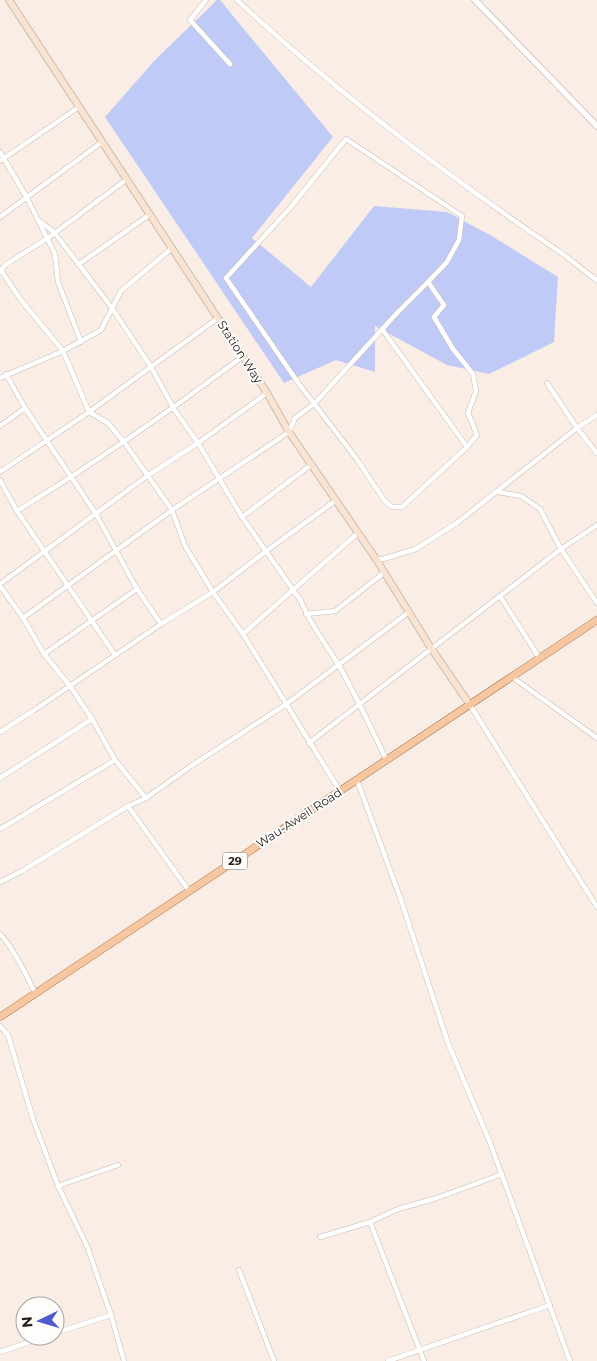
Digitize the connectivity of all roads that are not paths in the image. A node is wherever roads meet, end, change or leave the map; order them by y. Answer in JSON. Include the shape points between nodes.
{"nodes":[{"id":1,"x":9,"y":0,"type":"edge"},
{"id":2,"x":206,"y":0,"type":"edge"},
{"id":3,"x":237,"y":0,"type":"edge"},
{"id":4,"x":475,"y":0,"type":"edge"},
{"id":5,"x":230,"y":64,"type":"dead end"},
{"id":6,"x":79,"y":106,"type":"junction"},
{"id":7,"x":597,"y":126,"type":"edge"},
{"id":8,"x":102,"y":142,"type":"junction"},
{"id":9,"x":0,"y":152,"type":"edge"},
{"id":10,"x":2,"y":160,"type":"edge"},
{"id":11,"x":127,"y":178,"type":"junction"},
{"id":12,"x":27,"y":198,"type":"junction"},
{"id":13,"x":150,"y":215,"type":"junction"},
{"id":14,"x":0,"y":217,"type":"edge"},
{"id":15,"x":38,"y":220,"type":"junction"},
{"id":16,"x":54,"y":232,"type":"junction"},
{"id":17,"x":48,"y":238,"type":"junction"},
{"id":18,"x":171,"y":249,"type":"junction"},
{"id":19,"x":79,"y":264,"type":"junction"},
{"id":20,"x":0,"y":271,"type":"edge"},
{"id":21,"x":597,"y":280,"type":"edge"},
{"id":22,"x":428,"y":282,"type":"junction"},
{"id":23,"x":112,"y":308,"type":"junction"},
{"id":24,"x":218,"y":318,"type":"junction"},
{"id":25,"x":382,"y":329,"type":"junction"},
{"id":26,"x":81,"y":342,"type":"junction"},
{"id":27,"x":64,"y":351,"type":"junction"},
{"id":28,"x":242,"y":357,"type":"junction"},
{"id":29,"x":151,"y":367,"type":"junction"},
{"id":30,"x":6,"y":374,"type":"junction"},
{"id":31,"x":0,"y":378,"type":"edge"},
{"id":32,"x":547,"y":383,"type":"dead end"},
{"id":33,"x":267,"y":393,"type":"junction"},
{"id":34,"x":314,"y":404,"type":"junction"},
{"id":35,"x":25,"y":408,"type":"junction"},
{"id":36,"x":174,"y":408,"type":"junction"},
{"id":37,"x":89,"y":412,"type":"junction"},
{"id":38,"x":597,"y":415,"type":"edge"},
{"id":39,"x":0,"y":426,"type":"edge"},
{"id":40,"x":578,"y":428,"type":"junction"},
{"id":41,"x":289,"y":432,"type":"junction"},
{"id":42,"x":47,"y":440,"type":"junction"},
{"id":43,"x":124,"y":442,"type":"junction"},
{"id":44,"x":198,"y":442,"type":"junction"},
{"id":45,"x":467,"y":447,"type":"junction"},
{"id":46,"x":597,"y":453,"type":"edge"},
{"id":47,"x":312,"y":464,"type":"junction"},
{"id":48,"x":0,"y":472,"type":"edge"},
{"id":49,"x":147,"y":476,"type":"junction"},
{"id":50,"x":71,"y":478,"type":"junction"},
{"id":51,"x":220,"y":479,"type":"junction"},
{"id":52,"x":0,"y":480,"type":"edge"},
{"id":53,"x":498,"y":492,"type":"junction"},
{"id":54,"x":335,"y":501,"type":"junction"},
{"id":55,"x":172,"y":510,"type":"junction"},
{"id":56,"x":18,"y":511,"type":"junction"},
{"id":57,"x":96,"y":514,"type":"junction"},
{"id":58,"x":242,"y":517,"type":"junction"},
{"id":59,"x":597,"y":525,"type":"edge"},
{"id":60,"x":358,"y":533,"type":"junction"},
{"id":61,"x":561,"y":549,"type":"junction"},
{"id":62,"x":44,"y":550,"type":"junction"},
{"id":63,"x":116,"y":550,"type":"junction"},
{"id":64,"x":265,"y":552,"type":"junction"},
{"id":65,"x":376,"y":558,"type":"junction"},
{"id":66,"x":384,"y":572,"type":"junction"},
{"id":67,"x":68,"y":584,"type":"junction"},
{"id":68,"x":0,"y":585,"type":"edge"},
{"id":69,"x":137,"y":589,"type":"junction"},
{"id":70,"x":293,"y":590,"type":"junction"},
{"id":71,"x":213,"y":592,"type":"junction"},
{"id":72,"x":500,"y":596,"type":"junction"},
{"id":73,"x":597,"y":602,"type":"edge"},
{"id":74,"x":409,"y":612,"type":"junction"},
{"id":75,"x":306,"y":614,"type":"junction"},
{"id":76,"x":23,"y":618,"type":"junction"},
{"id":77,"x":92,"y":620,"type":"junction"},
{"id":78,"x":596,"y":621,"type":"edge"},
{"id":79,"x":161,"y":624,"type":"junction"},
{"id":80,"x":243,"y":634,"type":"junction"},
{"id":81,"x":431,"y":648,"type":"junction"},
{"id":82,"x":44,"y":654,"type":"junction"},
{"id":83,"x":116,"y":655,"type":"junction"},
{"id":84,"x":540,"y":659,"type":"junction"},
{"id":85,"x":338,"y":664,"type":"junction"},
{"id":86,"x":512,"y":677,"type":"junction"},
{"id":87,"x":70,"y":686,"type":"junction"},
{"id":88,"x":359,"y":703,"type":"junction"},
{"id":89,"x":285,"y":704,"type":"junction"},
{"id":90,"x":470,"y":705,"type":"junction"},
{"id":91,"x":92,"y":719,"type":"junction"},
{"id":92,"x":0,"y":732,"type":"edge"},
{"id":93,"x":597,"y":738,"type":"edge"},
{"id":94,"x":309,"y":743,"type":"junction"},
{"id":95,"x":115,"y":760,"type":"junction"},
{"id":96,"x":386,"y":760,"type":"junction"},
{"id":97,"x":0,"y":778,"type":"edge"},
{"id":98,"x":357,"y":780,"type":"junction"},
{"id":99,"x":340,"y":791,"type":"junction"},
{"id":100,"x":146,"y":798,"type":"junction"},
{"id":101,"x":128,"y":806,"type":"junction"},
{"id":102,"x":0,"y":829,"type":"edge"},
{"id":103,"x":0,"y":882,"type":"edge"},
{"id":104,"x":189,"y":891,"type":"junction"},
{"id":105,"x":597,"y":907,"type":"edge"},
{"id":106,"x":0,"y":934,"type":"edge"},
{"id":107,"x":35,"y":993,"type":"junction"},
{"id":108,"x":0,"y":1016,"type":"edge"},
{"id":109,"x":0,"y":1026,"type":"edge"},
{"id":110,"x":118,"y":1165,"type":"dead end"},
{"id":111,"x":502,"y":1174,"type":"junction"},
{"id":112,"x":58,"y":1186,"type":"junction"},
{"id":113,"x":370,"y":1222,"type":"junction"},
{"id":114,"x":320,"y":1237,"type":"dead end"},
{"id":115,"x":239,"y":1270,"type":"dead end"},
{"id":116,"x":550,"y":1305,"type":"junction"},
{"id":117,"x":111,"y":1315,"type":"junction"},
{"id":118,"x":65,"y":1331,"type":"edge"},
{"id":119,"x":18,"y":1346,"type":"edge"},
{"id":120,"x":420,"y":1350,"type":"junction"},
{"id":121,"x":0,"y":1352,"type":"edge"},
{"id":122,"x":124,"y":1361,"type":"edge"},
{"id":123,"x":274,"y":1361,"type":"edge"},
{"id":124,"x":388,"y":1361,"type":"edge"},
{"id":125,"x":424,"y":1361,"type":"edge"},
{"id":126,"x":570,"y":1361,"type":"edge"}],
"edges":[{"from":1,"to":6,"type":"main road","name":"Station Way"},
{"from":2,"to":5,"type":"street","via":[[190,20]]},
{"from":3,"to":21,"type":"street","via":[[378,120]]},
{"from":4,"to":7,"type":"street"},
{"from":6,"to":8,"type":"main road","name":"Station Way"},
{"from":6,"to":10,"type":"street"},
{"from":8,"to":11,"type":"main road","name":"Station Way"},
{"from":8,"to":12,"type":"street"},
{"from":9,"to":10,"type":"street"},
{"from":10,"to":12,"type":"street"},
{"from":11,"to":13,"type":"main road","name":"Station Way"},
{"from":11,"to":16,"type":"street"},
{"from":12,"to":14,"type":"street"},
{"from":12,"to":15,"type":"street"},
{"from":13,"to":18,"type":"main road","name":"Station Way"},
{"from":13,"to":19,"type":"street"},
{"from":15,"to":16,"type":"street"},
{"from":15,"to":17,"type":"street"},
{"from":16,"to":17,"type":"street"},
{"from":16,"to":19,"type":"street"},
{"from":17,"to":20,"type":"street"},
{"from":17,"to":26,"type":"street","via":[[56,254],[58,282]]},
{"from":18,"to":23,"type":"street","via":[[121,291]]},
{"from":18,"to":24,"type":"main road","name":"Station Way"},
{"from":19,"to":23,"type":"street"},
{"from":20,"to":27,"type":"street"},
{"from":22,"to":25,"type":"street"},
{"from":22,"to":34,"type":"street","via":[[447,262],[458,240],[462,216],[346,139],[290,208],[226,278]]},
{"from":22,"to":45,"type":"street","via":[[444,305],[434,317],[473,374],[476,391],[468,413],[478,435]]},
{"from":23,"to":26,"type":"street","via":[[101,330]]},
{"from":23,"to":29,"type":"street"},
{"from":24,"to":28,"type":"main road","name":"Station Way"},
{"from":24,"to":29,"type":"street"},
{"from":25,"to":34,"type":"street"},
{"from":25,"to":45,"type":"street"},
{"from":26,"to":27,"type":"street"},
{"from":27,"to":30,"type":"street"},
{"from":27,"to":37,"type":"street"},
{"from":28,"to":33,"type":"main road","name":"Station Way"},
{"from":28,"to":36,"type":"street"},
{"from":29,"to":36,"type":"street"},
{"from":29,"to":37,"type":"street"},
{"from":30,"to":31,"type":"street"},
{"from":30,"to":35,"type":"street"},
{"from":32,"to":40,"type":"street"},
{"from":33,"to":41,"type":"main road","name":"Station Way"},
{"from":33,"to":44,"type":"street"},
{"from":34,"to":41,"type":"street","via":[[295,418]]},
{"from":34,"to":45,"type":"street","via":[[392,507],[402,507]]},
{"from":35,"to":39,"type":"street"},
{"from":35,"to":42,"type":"street"},
{"from":36,"to":43,"type":"street"},
{"from":36,"to":44,"type":"street"},
{"from":37,"to":42,"type":"street"},
{"from":37,"to":43,"type":"street","via":[[108,423]]},
{"from":38,"to":40,"type":"street"},
{"from":40,"to":46,"type":"street"},
{"from":40,"to":53,"type":"street"},
{"from":41,"to":47,"type":"main road","name":"Station Way"},
{"from":41,"to":51,"type":"street"},
{"from":42,"to":48,"type":"street"},
{"from":42,"to":50,"type":"street"},
{"from":43,"to":49,"type":"street"},
{"from":43,"to":50,"type":"street"},
{"from":44,"to":49,"type":"street"},
{"from":44,"to":51,"type":"street"},
{"from":47,"to":54,"type":"main road","name":"Station Way"},
{"from":47,"to":58,"type":"street"},
{"from":49,"to":55,"type":"street"},
{"from":49,"to":57,"type":"street"},
{"from":50,"to":56,"type":"street"},
{"from":50,"to":57,"type":"street"},
{"from":51,"to":55,"type":"street"},
{"from":51,"to":58,"type":"street"},
{"from":52,"to":56,"type":"street"},
{"from":53,"to":61,"type":"street","via":[[521,496],[540,509]]},
{"from":53,"to":65,"type":"street","via":[[416,549],[383,559]]},
{"from":54,"to":60,"type":"main road","name":"Station Way"},
{"from":54,"to":64,"type":"street"},
{"from":55,"to":63,"type":"street"},
{"from":55,"to":71,"type":"street","via":[[184,546]]},
{"from":56,"to":62,"type":"street"},
{"from":57,"to":62,"type":"street"},
{"from":57,"to":63,"type":"street"},
{"from":58,"to":64,"type":"street"},
{"from":59,"to":61,"type":"street"},
{"from":60,"to":65,"type":"main road","name":"Station Way"},
{"from":60,"to":70,"type":"street"},
{"from":61,"to":72,"type":"street"},
{"from":61,"to":73,"type":"street"},
{"from":62,"to":67,"type":"street"},
{"from":62,"to":68,"type":"street"},
{"from":63,"to":67,"type":"street"},
{"from":63,"to":69,"type":"street"},
{"from":64,"to":70,"type":"street"},
{"from":64,"to":71,"type":"street"},
{"from":65,"to":66,"type":"main road","name":"Station Way"},
{"from":66,"to":74,"type":"main road","name":"Station Way"},
{"from":66,"to":75,"type":"street","via":[[335,611]]},
{"from":67,"to":76,"type":"street"},
{"from":67,"to":77,"type":"street"},
{"from":68,"to":76,"type":"street"},
{"from":69,"to":77,"type":"street"},
{"from":69,"to":79,"type":"street"},
{"from":70,"to":75,"type":"street"},
{"from":70,"to":80,"type":"street"},
{"from":71,"to":79,"type":"street"},
{"from":71,"to":80,"type":"street"},
{"from":72,"to":81,"type":"street"},
{"from":72,"to":84,"type":"street"},
{"from":74,"to":81,"type":"main road","name":"Station Way"},
{"from":74,"to":85,"type":"street"},
{"from":75,"to":85,"type":"street"},
{"from":76,"to":82,"type":"street"},
{"from":77,"to":82,"type":"street"},
{"from":77,"to":83,"type":"street"},
{"from":78,"to":84,"type":"main road","name":"Wau-Aweil Road","number":"29"},
{"from":79,"to":83,"type":"street"},
{"from":80,"to":89,"type":"street"},
{"from":81,"to":88,"type":"street"},
{"from":81,"to":90,"type":"main road","name":"Station Way"},
{"from":82,"to":87,"type":"street"},
{"from":83,"to":87,"type":"street"},
{"from":84,"to":86,"type":"main road","name":"Wau-Aweil Road","number":"29"},
{"from":85,"to":88,"type":"street"},
{"from":85,"to":89,"type":"street"},
{"from":86,"to":90,"type":"main road","name":"Wau-Aweil Road","number":"29"},
{"from":86,"to":93,"type":"street"},
{"from":87,"to":91,"type":"street"},
{"from":87,"to":92,"type":"street"},
{"from":88,"to":94,"type":"street"},
{"from":88,"to":96,"type":"street"},
{"from":89,"to":94,"type":"street"},
{"from":89,"to":100,"type":"street"},
{"from":90,"to":96,"type":"main road","name":"Wau-Aweil Road","number":"29"},
{"from":90,"to":105,"type":"street"},
{"from":91,"to":95,"type":"street"},
{"from":91,"to":97,"type":"street"},
{"from":94,"to":99,"type":"street"},
{"from":95,"to":100,"type":"street"},
{"from":95,"to":102,"type":"street"},
{"from":96,"to":98,"type":"main road","name":"Wau-Aweil Road","number":"29"},
{"from":98,"to":99,"type":"main road","name":"Wau-Aweil Road","number":"29"},
{"from":98,"to":111,"type":"street","via":[[448,1043]]},
{"from":99,"to":104,"type":"main road","name":"Wau-Aweil Road","number":"29"},
{"from":100,"to":101,"type":"street"},
{"from":101,"to":103,"type":"street"},
{"from":101,"to":104,"type":"street"},
{"from":104,"to":107,"type":"main road","name":"Wau-Aweil Road","number":"29"},
{"from":106,"to":107,"type":"street"},
{"from":107,"to":108,"type":"main road","name":"Wau-Aweil Road","number":"29"},
{"from":109,"to":112,"type":"street","via":[[8,1035],[33,1119]]},
{"from":110,"to":112,"type":"street"},
{"from":111,"to":113,"type":"street","via":[[398,1209]]},
{"from":111,"to":116,"type":"street"},
{"from":112,"to":117,"type":"street","via":[[87,1246]]},
{"from":113,"to":114,"type":"street"},
{"from":113,"to":120,"type":"street"},
{"from":115,"to":123,"type":"street"},
{"from":116,"to":120,"type":"street"},
{"from":116,"to":126,"type":"street"},
{"from":117,"to":118,"type":"street"},
{"from":117,"to":122,"type":"street"},
{"from":119,"to":121,"type":"street"},
{"from":120,"to":124,"type":"street"},
{"from":120,"to":125,"type":"street"}]}
